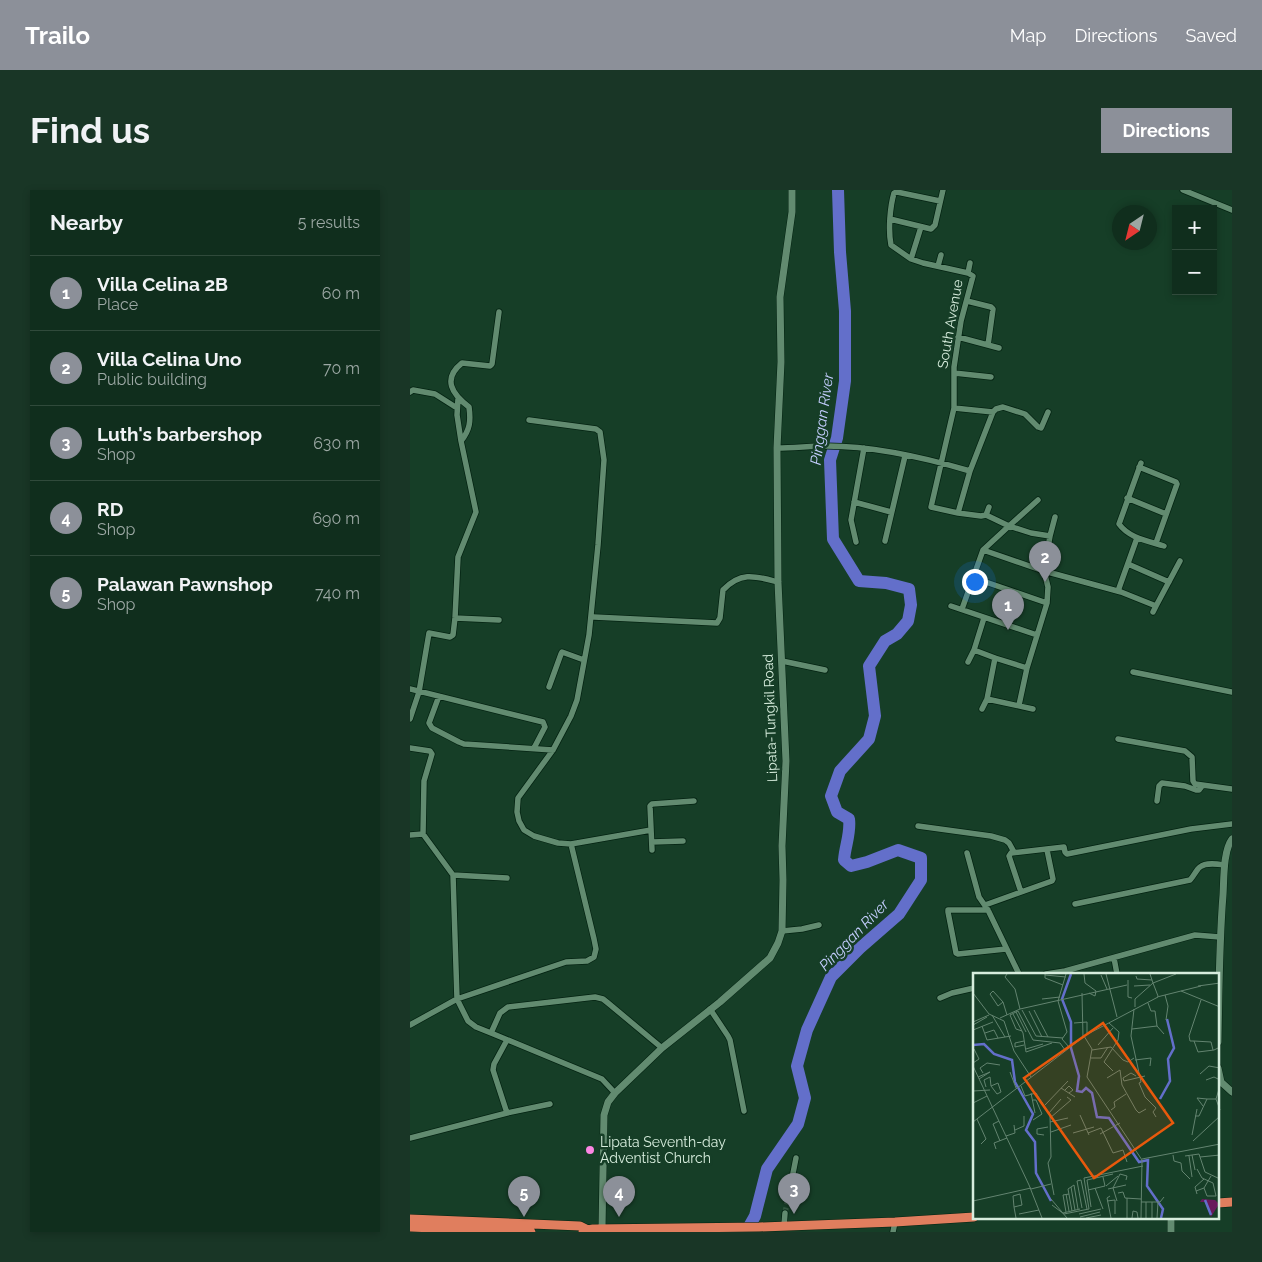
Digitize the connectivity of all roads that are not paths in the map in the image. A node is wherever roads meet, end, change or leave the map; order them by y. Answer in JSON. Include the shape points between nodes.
{"nodes":[{"id":1,"x":792,"y":190,"type":"edge"},
{"id":2,"x":943,"y":190,"type":"edge"},
{"id":3,"x":1183,"y":190,"type":"edge"},
{"id":4,"x":906,"y":192,"type":"edge"},
{"id":5,"x":940,"y":201,"type":"junction"},
{"id":6,"x":1232,"y":210,"type":"edge"},
{"id":7,"x":890,"y":220,"type":"junction"},
{"id":8,"x":920,"y":227,"type":"junction"},
{"id":9,"x":941,"y":255,"type":"dead end"},
{"id":10,"x":911,"y":259,"type":"junction"},
{"id":11,"x":970,"y":263,"type":"dead end"},
{"id":12,"x":938,"y":266,"type":"junction"},
{"id":13,"x":968,"y":273,"type":"junction"},
{"id":14,"x":967,"y":301,"type":"junction"},
{"id":15,"x":499,"y":312,"type":"dead end"},
{"id":16,"x":958,"y":338,"type":"junction"},
{"id":17,"x":988,"y":345,"type":"junction"},
{"id":18,"x":998,"y":348,"type":"dead end"},
{"id":19,"x":954,"y":373,"type":"junction"},
{"id":20,"x":991,"y":377,"type":"dead end"},
{"id":21,"x":410,"y":392,"type":"edge"},
{"id":22,"x":458,"y":399,"type":"junction"},
{"id":23,"x":457,"y":408,"type":"junction"},
{"id":24,"x":954,"y":408,"type":"junction"},
{"id":25,"x":993,"y":412,"type":"junction"},
{"id":26,"x":1048,"y":412,"type":"dead end"},
{"id":27,"x":529,"y":420,"type":"dead end"},
{"id":28,"x":461,"y":441,"type":"junction"},
{"id":29,"x":777,"y":448,"type":"junction"},
{"id":30,"x":864,"y":448,"type":"junction"},
{"id":31,"x":906,"y":456,"type":"junction"},
{"id":32,"x":940,"y":463,"type":"junction"},
{"id":33,"x":970,"y":471,"type":"junction"},
{"id":34,"x":1127,"y":498,"type":"junction"},
{"id":35,"x":1038,"y":500,"type":"dead end"},
{"id":36,"x":854,"y":502,"type":"junction"},
{"id":37,"x":989,"y":507,"type":"dead end"},
{"id":38,"x":891,"y":512,"type":"junction"},
{"id":39,"x":958,"y":513,"type":"junction"},
{"id":40,"x":1166,"y":514,"type":"junction"},
{"id":41,"x":986,"y":515,"type":"junction"},
{"id":42,"x":1055,"y":517,"type":"dead end"},
{"id":43,"x":1009,"y":526,"type":"junction"},
{"id":44,"x":1050,"y":536,"type":"junction"},
{"id":45,"x":1137,"y":538,"type":"junction"},
{"id":46,"x":885,"y":541,"type":"dead end"},
{"id":47,"x":856,"y":542,"type":"dead end"},
{"id":48,"x":1156,"y":543,"type":"junction"},
{"id":49,"x":1164,"y":546,"type":"dead end"},
{"id":50,"x":983,"y":550,"type":"junction"},
{"id":51,"x":1180,"y":561,"type":"dead end"},
{"id":52,"x":1128,"y":564,"type":"junction"},
{"id":53,"x":1044,"y":571,"type":"junction"},
{"id":54,"x":974,"y":578,"type":"junction"},
{"id":55,"x":778,"y":582,"type":"junction"},
{"id":56,"x":1169,"y":582,"type":"junction"},
{"id":57,"x":1118,"y":591,"type":"junction"},
{"id":58,"x":1047,"y":603,"type":"junction"},
{"id":59,"x":951,"y":606,"type":"dead end"},
{"id":60,"x":1156,"y":606,"type":"junction"},
{"id":61,"x":962,"y":609,"type":"junction"},
{"id":62,"x":1153,"y":612,"type":"dead end"},
{"id":63,"x":594,"y":617,"type":"dead end"},
{"id":64,"x":455,"y":618,"type":"junction"},
{"id":65,"x":984,"y":618,"type":"junction"},
{"id":66,"x":499,"y":620,"type":"dead end"},
{"id":67,"x":1037,"y":635,"type":"junction"},
{"id":68,"x":974,"y":650,"type":"junction"},
{"id":69,"x":995,"y":658,"type":"junction"},
{"id":70,"x":584,"y":660,"type":"junction"},
{"id":71,"x":782,"y":661,"type":"junction"},
{"id":72,"x":968,"y":662,"type":"dead end"},
{"id":73,"x":1027,"y":668,"type":"junction"},
{"id":74,"x":825,"y":670,"type":"dead end"},
{"id":75,"x":1134,"y":672,"type":"dead end"},
{"id":76,"x":549,"y":687,"type":"dead end"},
{"id":77,"x":410,"y":689,"type":"edge"},
{"id":78,"x":419,"y":692,"type":"junction"},
{"id":79,"x":1232,"y":692,"type":"edge"},
{"id":80,"x":439,"y":696,"type":"junction"},
{"id":81,"x":987,"y":699,"type":"junction"},
{"id":82,"x":1019,"y":705,"type":"junction"},
{"id":83,"x":982,"y":709,"type":"dead end"},
{"id":84,"x":1033,"y":709,"type":"dead end"},
{"id":85,"x":410,"y":719,"type":"edge"},
{"id":86,"x":1118,"y":739,"type":"dead end"},
{"id":87,"x":410,"y":748,"type":"edge"},
{"id":88,"x":534,"y":748,"type":"junction"},
{"id":89,"x":553,"y":750,"type":"junction"},
{"id":90,"x":1202,"y":786,"type":"junction"},
{"id":91,"x":1232,"y":789,"type":"edge"},
{"id":92,"x":694,"y":801,"type":"dead end"},
{"id":93,"x":1157,"y":801,"type":"dead end"},
{"id":94,"x":1232,"y":824,"type":"edge"},
{"id":95,"x":918,"y":826,"type":"dead end"},
{"id":96,"x":651,"y":830,"type":"junction"},
{"id":97,"x":423,"y":834,"type":"junction"},
{"id":98,"x":410,"y":835,"type":"edge"},
{"id":99,"x":1232,"y":839,"type":"edge"},
{"id":100,"x":683,"y":841,"type":"dead end"},
{"id":101,"x":652,"y":842,"type":"junction"},
{"id":102,"x":571,"y":844,"type":"junction"},
{"id":103,"x":652,"y":850,"type":"dead end"},
{"id":104,"x":1047,"y":850,"type":"junction"},
{"id":105,"x":1014,"y":852,"type":"junction"},
{"id":106,"x":967,"y":853,"type":"dead end"},
{"id":107,"x":1224,"y":865,"type":"junction"},
{"id":108,"x":453,"y":875,"type":"junction"},
{"id":109,"x":507,"y":878,"type":"dead end"},
{"id":110,"x":1021,"y":892,"type":"junction"},
{"id":111,"x":1075,"y":904,"type":"dead end"},
{"id":112,"x":986,"y":908,"type":"junction"},
{"id":113,"x":819,"y":925,"type":"dead end"},
{"id":114,"x":782,"y":931,"type":"junction"},
{"id":115,"x":1220,"y":937,"type":"junction"},
{"id":116,"x":1006,"y":949,"type":"junction"},
{"id":117,"x":1114,"y":958,"type":"junction"},
{"id":118,"x":1018,"y":973,"type":"edge"},
{"id":119,"x":1052,"y":973,"type":"edge"},
{"id":120,"x":1117,"y":973,"type":"edge"},
{"id":121,"x":1219,"y":973,"type":"edge"},
{"id":122,"x":973,"y":988,"type":"edge"},
{"id":123,"x":940,"y":998,"type":"dead end"},
{"id":124,"x":457,"y":1000,"type":"junction"},
{"id":125,"x":710,"y":1009,"type":"junction"},
{"id":126,"x":410,"y":1025,"type":"edge"},
{"id":127,"x":491,"y":1033,"type":"junction"},
{"id":128,"x":507,"y":1040,"type":"junction"},
{"id":129,"x":662,"y":1048,"type":"junction"},
{"id":130,"x":1220,"y":1082,"type":"edge"},
{"id":131,"x":1232,"y":1092,"type":"edge"},
{"id":132,"x":615,"y":1093,"type":"junction"},
{"id":133,"x":550,"y":1104,"type":"dead end"},
{"id":134,"x":744,"y":1111,"type":"dead end"},
{"id":135,"x":508,"y":1113,"type":"junction"},
{"id":136,"x":410,"y":1138,"type":"edge"},
{"id":137,"x":796,"y":1158,"type":"dead end"},
{"id":138,"x":788,"y":1199,"type":"tunnel mouth"},
{"id":139,"x":785,"y":1213,"type":"tunnel mouth"},
{"id":140,"x":973,"y":1217,"type":"edge"},
{"id":141,"x":410,"y":1219,"type":"edge"},
{"id":142,"x":895,"y":1222,"type":"junction"},
{"id":143,"x":784,"y":1226,"type":"junction"},
{"id":144,"x":410,"y":1227,"type":"edge"},
{"id":145,"x":602,"y":1229,"type":"junction"},
{"id":146,"x":764,"y":1229,"type":"edge"},
{"id":147,"x":803,"y":1229,"type":"edge"},
{"id":148,"x":585,"y":1231,"type":"edge"},
{"id":149,"x":613,"y":1231,"type":"edge"},
{"id":150,"x":531,"y":1232,"type":"edge"},
{"id":151,"x":893,"y":1232,"type":"edge"}],
"edges":[{"from":1,"to":29,"type":"street","name":"Lipata-Tungkil Road","via":[[780,297]]},
{"from":2,"to":5,"type":"street"},
{"from":3,"to":6,"type":"street"},
{"from":4,"to":5,"type":"street"},
{"from":4,"to":7,"type":"street","via":[[894,193]]},
{"from":5,"to":8,"type":"street","via":[[931,229]]},
{"from":7,"to":8,"type":"street"},
{"from":7,"to":10,"type":"street","name":"South Avenue","via":[[891,245]]},
{"from":8,"to":10,"type":"street"},
{"from":9,"to":12,"type":"street"},
{"from":10,"to":12,"type":"street","name":"South Avenue"},
{"from":11,"to":13,"type":"street"},
{"from":12,"to":13,"type":"street","name":"South Avenue"},
{"from":13,"to":14,"type":"street","name":"South Avenue","via":[[973,279]]},
{"from":14,"to":16,"type":"street","name":"South Avenue"},
{"from":14,"to":17,"type":"street","via":[[994,309]]},
{"from":15,"to":22,"type":"street","via":[[492,364],[462,363],[452,373],[450,382]]},
{"from":16,"to":17,"type":"street"},
{"from":16,"to":19,"type":"street","name":"South Avenue"},
{"from":17,"to":18,"type":"street"},
{"from":19,"to":20,"type":"street"},
{"from":19,"to":24,"type":"street","name":"South Avenue"},
{"from":21,"to":23,"type":"street","via":[[435,394]]},
{"from":22,"to":23,"type":"street"},
{"from":22,"to":28,"type":"street","via":[[469,407],[471,418]]},
{"from":23,"to":28,"type":"street"},
{"from":24,"to":25,"type":"street"},
{"from":24,"to":32,"type":"street","name":"South Avenue"},
{"from":25,"to":26,"type":"street","via":[[1003,407],[1025,414],[1040,428]]},
{"from":25,"to":33,"type":"street"},
{"from":27,"to":70,"type":"street","via":[[594,428],[600,432],[604,460],[590,626]]},
{"from":28,"to":64,"type":"street","via":[[476,512],[458,557]]},
{"from":29,"to":30,"type":"street"},
{"from":29,"to":55,"type":"street","name":"Lipata-Tungkil Road"},
{"from":30,"to":31,"type":"street"},
{"from":30,"to":36,"type":"street"},
{"from":31,"to":32,"type":"street"},
{"from":31,"to":38,"type":"street"},
{"from":32,"to":33,"type":"street"},
{"from":32,"to":39,"type":"street","name":"South Avenue","via":[[931,506]]},
{"from":33,"to":39,"type":"street"},
{"from":34,"to":40,"type":"street"},
{"from":34,"to":40,"type":"street","via":[[1140,465],[1177,483]]},
{"from":34,"to":45,"type":"street","via":[[1119,524]]},
{"from":35,"to":43,"type":"street"},
{"from":36,"to":38,"type":"street"},
{"from":36,"to":47,"type":"street","via":[[851,520]]},
{"from":37,"to":41,"type":"street"},
{"from":38,"to":46,"type":"street"},
{"from":39,"to":41,"type":"street"},
{"from":40,"to":48,"type":"street"},
{"from":41,"to":43,"type":"street"},
{"from":42,"to":44,"type":"street"},
{"from":43,"to":44,"type":"street"},
{"from":43,"to":50,"type":"street"},
{"from":44,"to":53,"type":"street"},
{"from":45,"to":48,"type":"street"},
{"from":45,"to":52,"type":"street"},
{"from":48,"to":49,"type":"street"},
{"from":50,"to":53,"type":"street"},
{"from":50,"to":54,"type":"street"},
{"from":51,"to":56,"type":"street"},
{"from":52,"to":56,"type":"street"},
{"from":52,"to":57,"type":"street"},
{"from":53,"to":57,"type":"street"},
{"from":53,"to":58,"type":"street"},
{"from":54,"to":58,"type":"street"},
{"from":54,"to":61,"type":"street"},
{"from":55,"to":63,"type":"street","via":[[752,576],[734,580],[723,590],[717,623]]},
{"from":55,"to":71,"type":"street","name":"Lipata-Tungkil Road"},
{"from":56,"to":60,"type":"street"},
{"from":57,"to":60,"type":"street"},
{"from":58,"to":67,"type":"street"},
{"from":59,"to":61,"type":"street"},
{"from":60,"to":62,"type":"street"},
{"from":61,"to":65,"type":"street"},
{"from":64,"to":66,"type":"street"},
{"from":64,"to":78,"type":"street","via":[[453,635],[429,633]]},
{"from":65,"to":67,"type":"street"},
{"from":65,"to":68,"type":"street"},
{"from":67,"to":73,"type":"street"},
{"from":68,"to":69,"type":"street"},
{"from":68,"to":72,"type":"street"},
{"from":69,"to":73,"type":"street"},
{"from":69,"to":81,"type":"street"},
{"from":70,"to":76,"type":"street","via":[[562,652]]},
{"from":70,"to":89,"type":"street","via":[[577,700]]},
{"from":71,"to":74,"type":"street"},
{"from":71,"to":114,"type":"street","name":"Lipata-Tungkil Road","via":[[786,761]]},
{"from":73,"to":82,"type":"street"},
{"from":75,"to":79,"type":"street"},
{"from":77,"to":78,"type":"street"},
{"from":78,"to":80,"type":"street"},
{"from":78,"to":85,"type":"street"},
{"from":80,"to":88,"type":"street","via":[[543,722],[545,727]]},
{"from":80,"to":88,"type":"street","via":[[429,723],[432,728],[464,744]]},
{"from":81,"to":82,"type":"street"},
{"from":81,"to":83,"type":"street"},
{"from":82,"to":84,"type":"street"},
{"from":86,"to":90,"type":"street","via":[[1189,753],[1194,783]]},
{"from":87,"to":97,"type":"street","via":[[432,754],[424,781]]},
{"from":88,"to":89,"type":"street"},
{"from":89,"to":102,"type":"street","via":[[518,798],[517,812],[524,830],[534,836]]},
{"from":90,"to":91,"type":"street"},
{"from":90,"to":93,"type":"street","via":[[1196,790],[1162,783],[1158,786]]},
{"from":92,"to":96,"type":"street","via":[[652,804]]},
{"from":94,"to":104,"type":"street","via":[[1067,854],[1064,847]]},
{"from":95,"to":105,"type":"street","via":[[997,837],[1009,843]]},
{"from":96,"to":101,"type":"street"},
{"from":96,"to":102,"type":"street"},
{"from":97,"to":98,"type":"street"},
{"from":97,"to":108,"type":"street"},
{"from":99,"to":107,"type":"street"},
{"from":100,"to":101,"type":"street"},
{"from":101,"to":103,"type":"street"},
{"from":102,"to":124,"type":"street","via":[[594,939],[594,957],[587,961],[566,962]]},
{"from":104,"to":105,"type":"street"},
{"from":104,"to":110,"type":"street","via":[[1053,880]]},
{"from":105,"to":110,"type":"street","via":[[1009,856]]},
{"from":106,"to":112,"type":"street","via":[[979,897]]},
{"from":107,"to":111,"type":"street","via":[[1201,866],[1190,880]]},
{"from":107,"to":115,"type":"street"},
{"from":108,"to":109,"type":"street"},
{"from":108,"to":124,"type":"street"},
{"from":110,"to":112,"type":"street"},
{"from":112,"to":116,"type":"street"},
{"from":112,"to":116,"type":"street","via":[[948,910],[956,953]]},
{"from":113,"to":114,"type":"street"},
{"from":114,"to":125,"type":"street","name":"Lipata-Tungkil Road","via":[[770,958]]},
{"from":115,"to":117,"type":"street","via":[[1195,935]]},
{"from":115,"to":121,"type":"street"},
{"from":116,"to":118,"type":"street"},
{"from":117,"to":119,"type":"street"},
{"from":117,"to":120,"type":"street"},
{"from":122,"to":123,"type":"street"},
{"from":124,"to":126,"type":"street"},
{"from":124,"to":127,"type":"street","via":[[468,1021]]},
{"from":125,"to":129,"type":"street","name":"Lipata-Tungkil Road"},
{"from":125,"to":134,"type":"street","via":[[730,1040]]},
{"from":127,"to":128,"type":"street"},
{"from":127,"to":129,"type":"street","via":[[500,1013],[508,1007],[595,997],[603,999]]},
{"from":128,"to":132,"type":"street","via":[[602,1079]]},
{"from":128,"to":135,"type":"street","via":[[493,1070]]},
{"from":129,"to":132,"type":"street","name":"Lipata-Tungkil Road"},
{"from":130,"to":131,"type":"street"},
{"from":132,"to":145,"type":"street","name":"Lipata-Tungkil Road","via":[[604,1116]]},
{"from":133,"to":135,"type":"street"},
{"from":135,"to":136,"type":"street"},
{"from":137,"to":138,"type":"street"},
{"from":139,"to":143,"type":"street"},
{"from":140,"to":142,"type":"highway"},
{"from":141,"to":148,"type":"highway","via":[[580,1226]]},
{"from":142,"to":147,"type":"highway"},
{"from":142,"to":151,"type":"street"},
{"from":143,"to":146,"type":"highway"},
{"from":143,"to":147,"type":"highway"},
{"from":144,"to":150,"type":"highway"},
{"from":145,"to":148,"type":"highway"},
{"from":145,"to":149,"type":"highway"},
{"from":146,"to":149,"type":"highway"}]}
